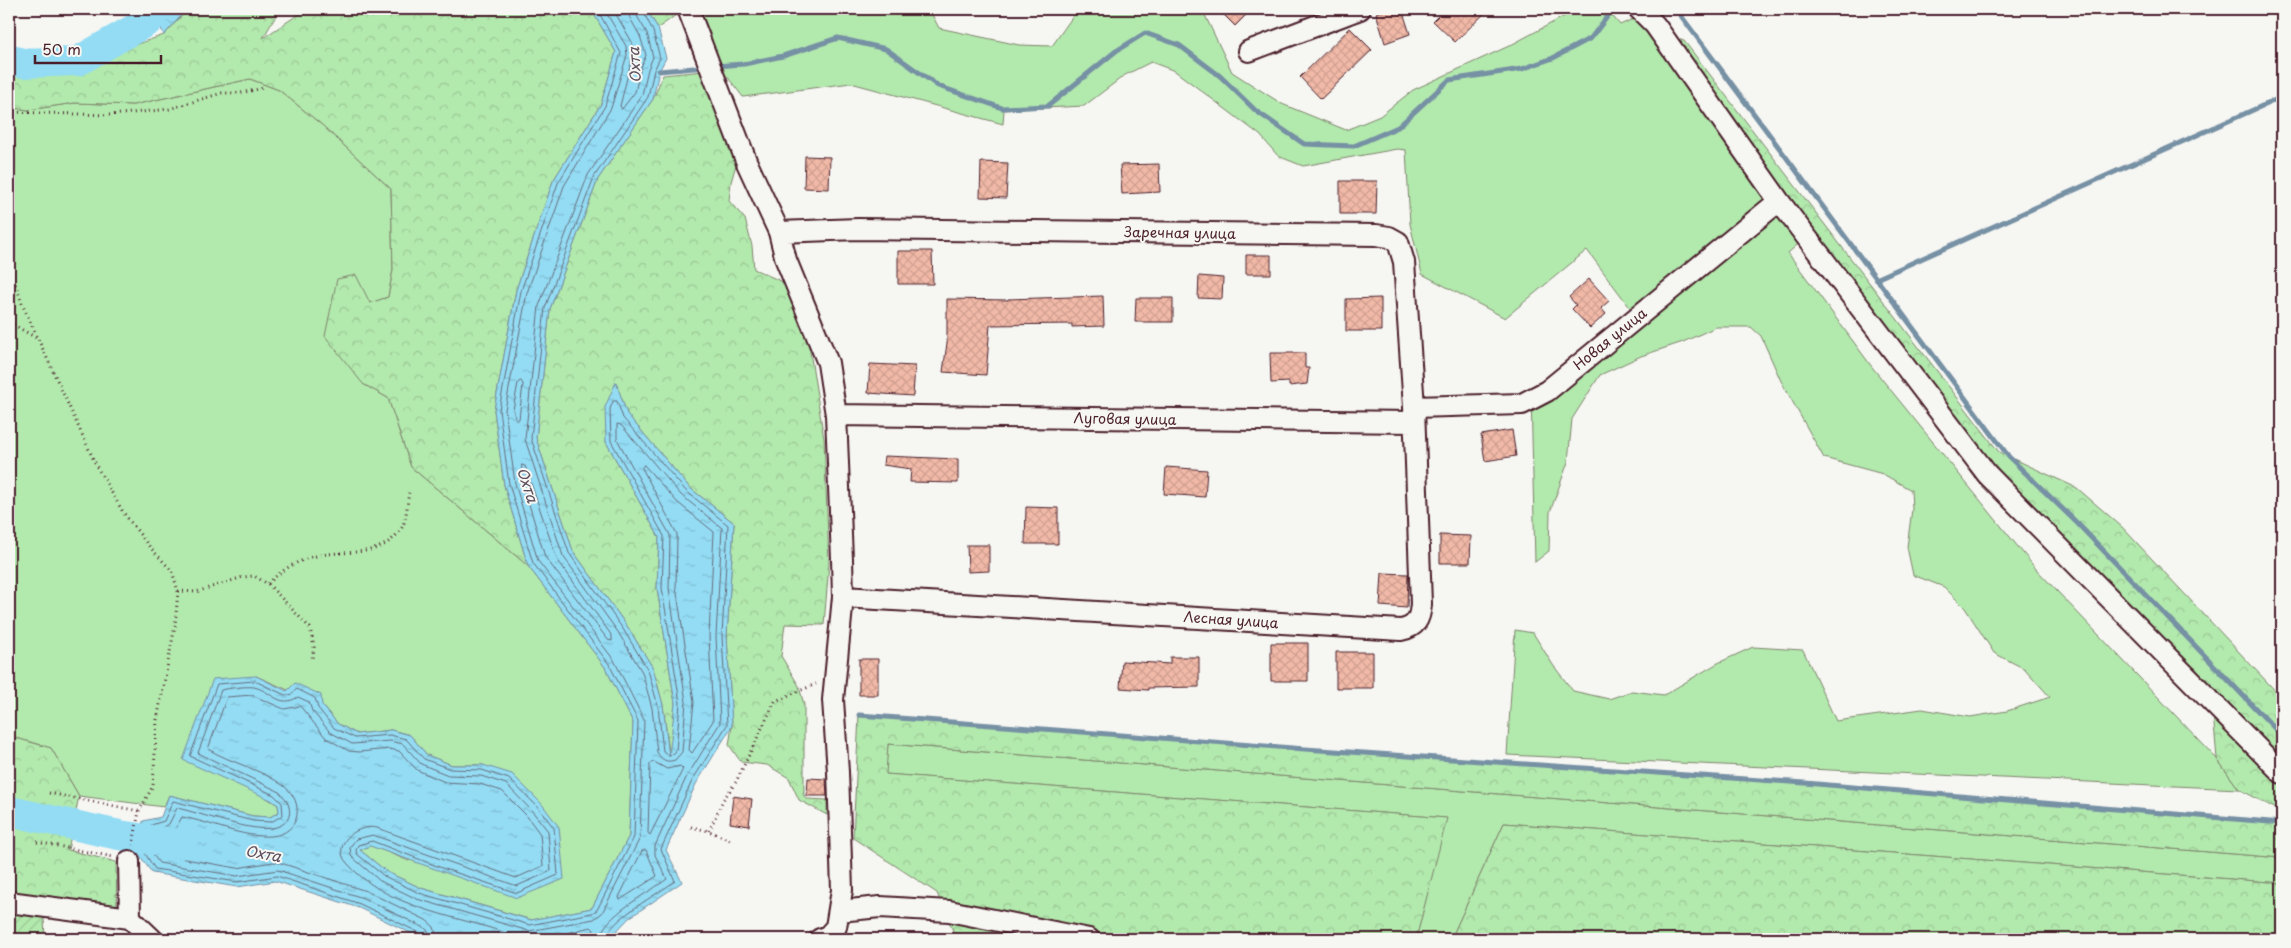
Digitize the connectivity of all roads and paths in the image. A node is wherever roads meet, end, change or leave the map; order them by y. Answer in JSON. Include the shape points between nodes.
{"nodes":[{"id":1,"x":688,"y":9,"type":"edge"},
{"id":2,"x":1360,"y":9,"type":"edge"},
{"id":3,"x":1639,"y":9,"type":"edge"},
{"id":4,"x":1249,"y":51,"type":"dead end"},
{"id":5,"x":263,"y":88,"type":"dead end"},
{"id":6,"x":9,"y":112,"type":"edge"},
{"id":7,"x":1779,"y":201,"type":"junction"},
{"id":8,"x":778,"y":232,"type":"junction"},
{"id":9,"x":9,"y":265,"type":"edge"},
{"id":10,"x":9,"y":322,"type":"edge"},
{"id":11,"x":39,"y":340,"type":"junction"},
{"id":12,"x":836,"y":415,"type":"junction"},
{"id":13,"x":1414,"y":415,"type":"junction"},
{"id":14,"x":409,"y":492,"type":"dead end"},
{"id":15,"x":268,"y":584,"type":"junction"},
{"id":16,"x":178,"y":590,"type":"junction"},
{"id":17,"x":843,"y":597,"type":"junction"},
{"id":18,"x":837,"y":658,"type":"junction"},
{"id":19,"x":312,"y":659,"type":"dead end"},
{"id":20,"x":2282,"y":773,"type":"edge"},
{"id":21,"x":49,"y":793,"type":"dead end"},
{"id":22,"x":140,"y":811,"type":"junction"},
{"id":23,"x":691,"y":827,"type":"dead end"},
{"id":24,"x":709,"y":831,"type":"junction"},
{"id":25,"x":730,"y":840,"type":"dead end"},
{"id":26,"x":37,"y":842,"type":"dead end"},
{"id":27,"x":106,"y":856,"type":"dead end"},
{"id":28,"x":130,"y":861,"type":"joint"},
{"id":29,"x":9,"y":902,"type":"edge"},
{"id":30,"x":839,"y":911,"type":"junction"},
{"id":31,"x":130,"y":918,"type":"junction"},
{"id":32,"x":152,"y":939,"type":"edge"},
{"id":33,"x":820,"y":939,"type":"edge"},
{"id":34,"x":1089,"y":939,"type":"edge"}],
"edges":[{"from":1,"to":8,"type":"street","via":[[747,163]]},
{"from":2,"to":4,"type":"street"},
{"from":3,"to":7,"type":"street","via":[[1655,25]]},
{"from":5,"to":6,"type":"path","via":[[222,93],[169,109],[142,112],[110,115]]},
{"from":7,"to":13,"type":"street","name":"Новая улица","via":[[1547,391],[1522,404]]},
{"from":7,"to":20,"type":"street","via":[[1987,474]]},
{"from":8,"to":12,"type":"street","via":[[786,260],[828,363]]},
{"from":8,"to":13,"type":"street","name":"Заречная улица","via":[[858,229],[1376,235],[1389,238],[1398,242],[1404,262]]},
{"from":9,"to":11,"type":"path"},
{"from":10,"to":11,"type":"path"},
{"from":11,"to":16,"type":"path","via":[[97,467],[123,512],[172,572]]},
{"from":12,"to":13,"type":"street","name":"Луговая улица"},
{"from":12,"to":17,"type":"street"},
{"from":13,"to":17,"type":"street","name":"Лесная улица","via":[[1421,604],[1420,616],[1407,629]]},
{"from":14,"to":15,"type":"path","via":[[402,528],[388,544],[368,552],[310,557],[278,572]]},
{"from":15,"to":16,"type":"path","via":[[254,576],[196,592]]},
{"from":15,"to":19,"type":"path","via":[[310,628],[314,646]]},
{"from":16,"to":22,"type":"path","via":[[175,626],[157,720],[152,786]]},
{"from":17,"to":18,"type":"street"},
{"from":18,"to":24,"type":"path","via":[[831,676],[775,701]]},
{"from":18,"to":30,"type":"street","via":[[833,700],[842,842]]},
{"from":21,"to":22,"type":"path"},
{"from":22,"to":28,"type":"path"},
{"from":23,"to":24,"type":"path"},
{"from":24,"to":25,"type":"path"},
{"from":26,"to":27,"type":"path"},
{"from":28,"to":31,"type":"street"},
{"from":29,"to":31,"type":"street"},
{"from":30,"to":33,"type":"street","via":[[836,926],[828,936]]},
{"from":30,"to":34,"type":"street","via":[[880,906],[949,911]]},
{"from":31,"to":32,"type":"street"}]}
